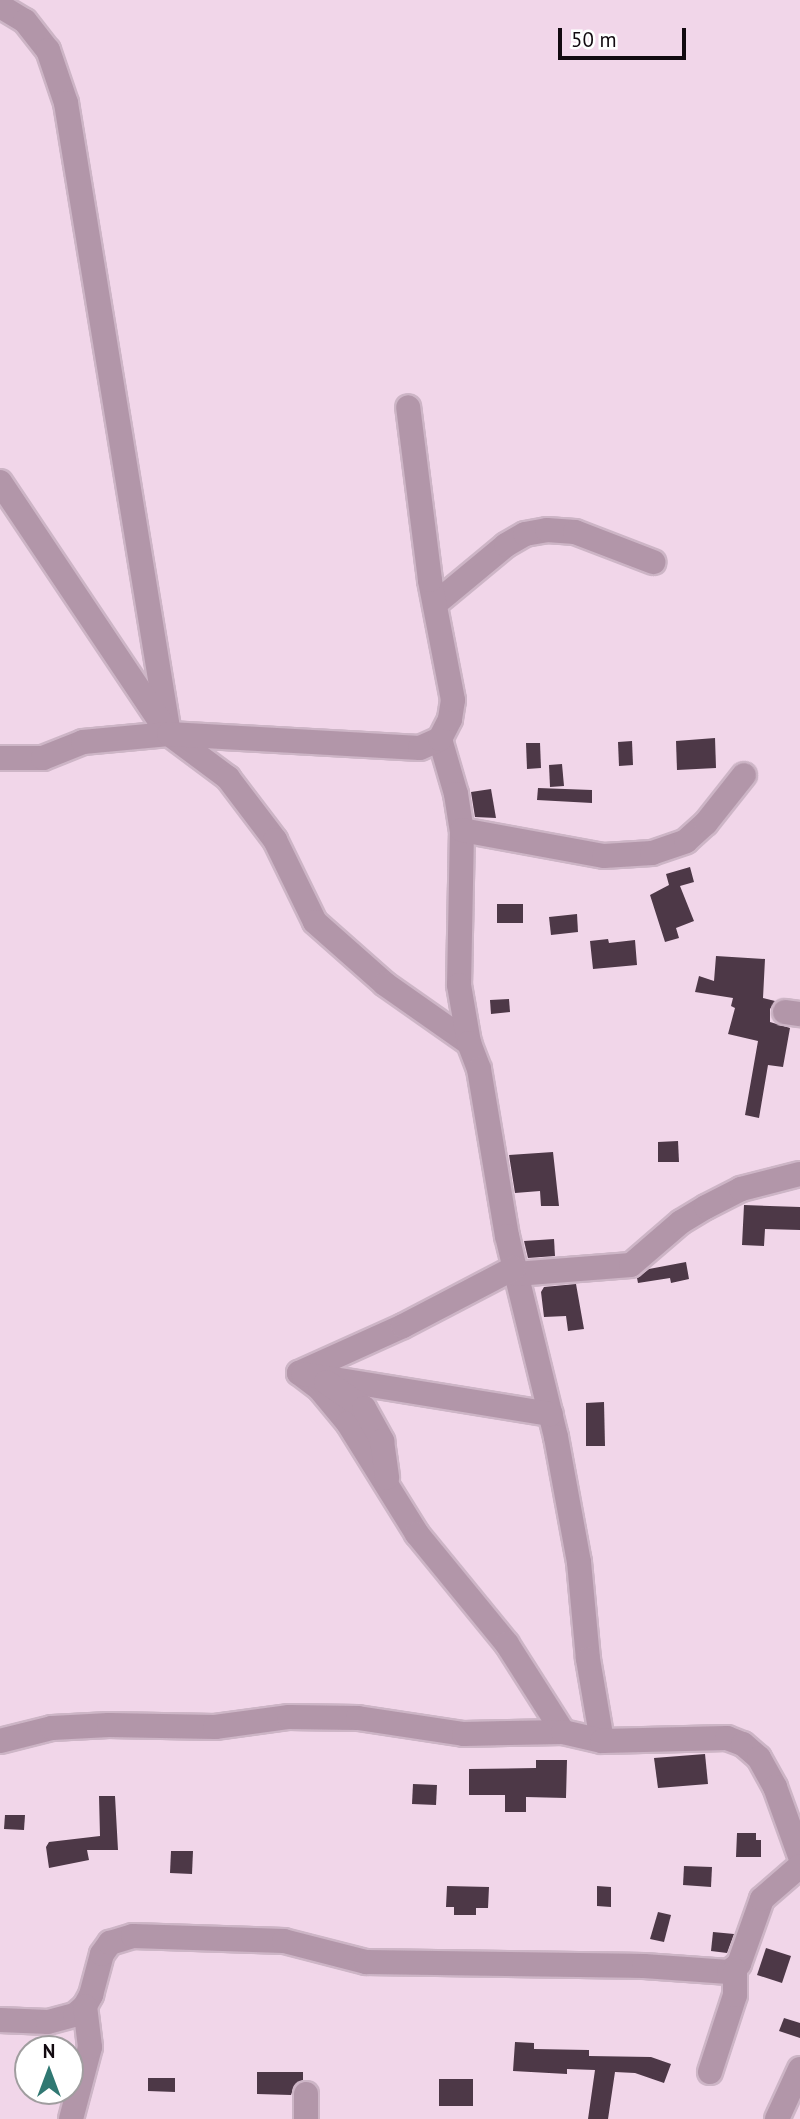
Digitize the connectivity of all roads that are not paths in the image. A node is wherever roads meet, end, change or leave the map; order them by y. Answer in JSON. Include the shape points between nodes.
{"nodes":[{"id":1,"x":0,"y":6,"type":"edge"},
{"id":2,"x":408,"y":407,"type":"dead end"},
{"id":3,"x":0,"y":482,"type":"edge"},
{"id":4,"x":653,"y":562,"type":"dead end"},
{"id":5,"x":435,"y":604,"type":"junction"},
{"id":6,"x":169,"y":734,"type":"junction"},
{"id":7,"x":440,"y":739,"type":"junction"},
{"id":8,"x":0,"y":758,"type":"edge"},
{"id":9,"x":744,"y":775,"type":"dead end"},
{"id":10,"x":462,"y":830,"type":"junction"},
{"id":11,"x":469,"y":1043,"type":"junction"},
{"id":12,"x":800,"y":1174,"type":"edge"},
{"id":13,"x":515,"y":1271,"type":"junction"},
{"id":14,"x":299,"y":1373,"type":"junction"},
{"id":15,"x":551,"y":1414,"type":"junction"},
{"id":16,"x":563,"y":1732,"type":"junction"},
{"id":17,"x":0,"y":1741,"type":"edge"},
{"id":18,"x":602,"y":1741,"type":"junction"},
{"id":19,"x":800,"y":1856,"type":"edge"},
{"id":20,"x":800,"y":1866,"type":"edge"},
{"id":21,"x":735,"y":1970,"type":"junction"},
{"id":22,"x":85,"y":2006,"type":"junction"},
{"id":23,"x":0,"y":2020,"type":"edge"},
{"id":24,"x":800,"y":2069,"type":"edge"},
{"id":25,"x":710,"y":2073,"type":"dead end"},
{"id":26,"x":306,"y":2094,"type":"dead end"},
{"id":27,"x":780,"y":2116,"type":"edge"},
{"id":28,"x":71,"y":2119,"type":"edge"},
{"id":29,"x":306,"y":2119,"type":"edge"}],
"edges":[{"from":1,"to":6,"type":"street","via":[[25,21],[48,50],[66,103]]},
{"from":2,"to":5,"type":"street"},
{"from":3,"to":6,"type":"street"},
{"from":4,"to":5,"type":"street","via":[[575,532],[525,534]]},
{"from":5,"to":7,"type":"street","via":[[453,700]]},
{"from":6,"to":7,"type":"street","via":[[420,748]]},
{"from":6,"to":8,"type":"street","via":[[83,742],[43,758]]},
{"from":6,"to":11,"type":"street","via":[[228,778],[275,840],[315,922],[385,984]]},
{"from":7,"to":10,"type":"street"},
{"from":9,"to":10,"type":"street","via":[[686,841],[652,853],[604,856]]},
{"from":10,"to":11,"type":"street","via":[[457,961]]},
{"from":11,"to":13,"type":"street","via":[[479,1069]]},
{"from":12,"to":13,"type":"street","via":[[741,1189],[706,1207],[631,1265]]},
{"from":13,"to":14,"type":"street"},
{"from":13,"to":15,"type":"street"},
{"from":14,"to":15,"type":"street"},
{"from":14,"to":16,"type":"street","via":[[320,1389],[348,1423],[417,1534],[507,1644]]},
{"from":15,"to":18,"type":"street","via":[[579,1562]]},
{"from":16,"to":17,"type":"street","via":[[464,1734],[358,1718],[289,1717],[215,1727],[52,1728]]},
{"from":16,"to":18,"type":"street"},
{"from":18,"to":19,"type":"street","via":[[713,1737],[743,1744],[759,1758],[775,1787]]},
{"from":20,"to":21,"type":"street","via":[[762,1899]]},
{"from":21,"to":22,"type":"street","via":[[719,1974],[644,1966],[366,1962],[284,1941],[133,1936],[110,1943],[102,1954]]},
{"from":21,"to":25,"type":"street","via":[[735,1995]]},
{"from":22,"to":23,"type":"street","via":[[61,2020]]},
{"from":22,"to":28,"type":"street","via":[[90,2047]]},
{"from":24,"to":27,"type":"street"},
{"from":26,"to":29,"type":"street"}]}
